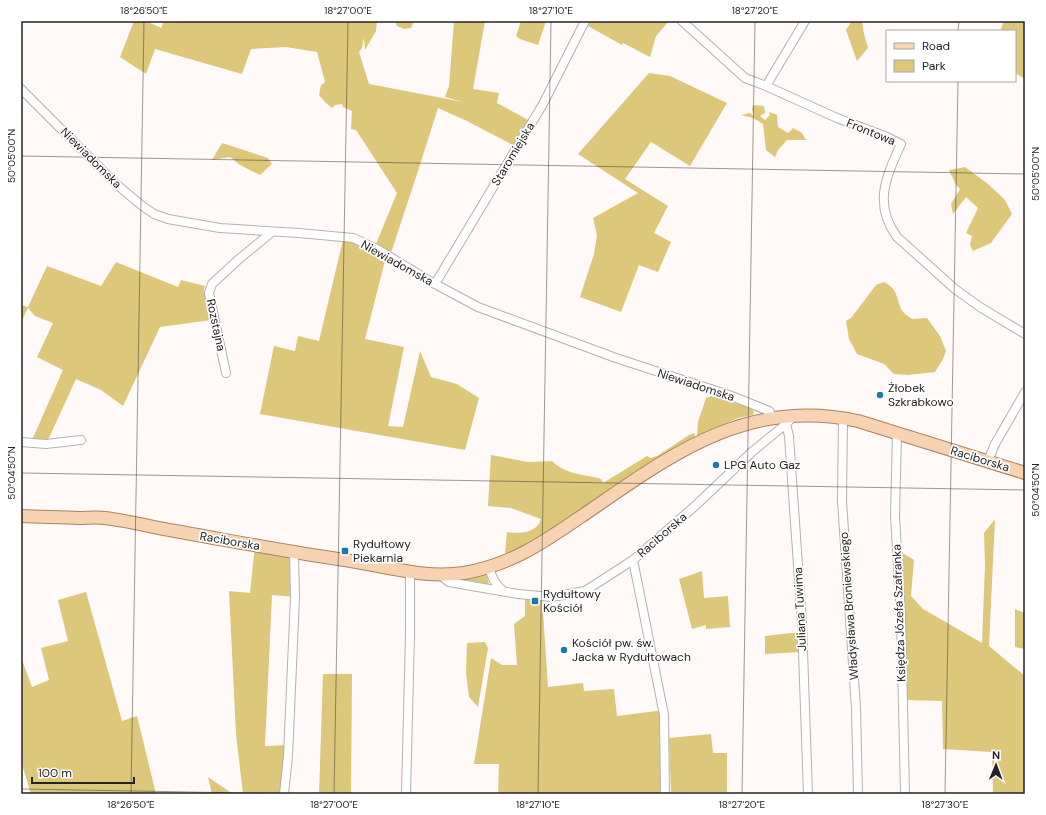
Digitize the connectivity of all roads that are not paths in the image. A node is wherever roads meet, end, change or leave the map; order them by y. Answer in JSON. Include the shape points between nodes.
{"nodes":[{"id":1,"x":585,"y":21,"type":"edge"},
{"id":2,"x":682,"y":21,"type":"edge"},
{"id":3,"x":805,"y":21,"type":"edge"},
{"id":4,"x":766,"y":86,"type":"junction"},
{"id":5,"x":21,"y":89,"type":"edge"},
{"id":6,"x":272,"y":232,"type":"junction"},
{"id":7,"x":435,"y":284,"type":"junction"},
{"id":8,"x":1025,"y":334,"type":"edge"},
{"id":9,"x":226,"y":372,"type":"dead end"},
{"id":10,"x":1025,"y":392,"type":"edge"},
{"id":11,"x":795,"y":416,"type":"junction"},
{"id":12,"x":774,"y":418,"type":"junction"},
{"id":13,"x":843,"y":418,"type":"junction"},
{"id":14,"x":786,"y":424,"type":"junction"},
{"id":15,"x":897,"y":432,"type":"junction"},
{"id":16,"x":81,"y":440,"type":"dead end"},
{"id":17,"x":21,"y":442,"type":"edge"},
{"id":18,"x":989,"y":457,"type":"junction"},
{"id":19,"x":1025,"y":473,"type":"edge"},
{"id":20,"x":21,"y":516,"type":"edge"},
{"id":21,"x":294,"y":553,"type":"junction"},
{"id":22,"x":633,"y":560,"type":"junction"},
{"id":23,"x":489,"y":567,"type":"junction"},
{"id":24,"x":410,"y":571,"type":"junction"},
{"id":25,"x":439,"y":574,"type":"junction"},
{"id":26,"x":502,"y":590,"type":"junction"},
{"id":27,"x":284,"y":794,"type":"edge"},
{"id":28,"x":406,"y":794,"type":"edge"},
{"id":29,"x":665,"y":794,"type":"edge"},
{"id":30,"x":808,"y":794,"type":"edge"},
{"id":31,"x":858,"y":794,"type":"edge"},
{"id":32,"x":905,"y":794,"type":"edge"}],
"edges":[{"from":1,"to":7,"type":"street","name":"Staromiejska","via":[[543,104]]},
{"from":2,"to":4,"type":"street","name":"Frontowa","via":[[745,78]]},
{"from":3,"to":4,"type":"street"},
{"from":4,"to":8,"type":"street","name":"Frontowa","via":[[901,144],[884,186],[884,209],[891,228],[897,237],[955,289]]},
{"from":5,"to":6,"type":"street","name":"Niewiadomska","via":[[116,183],[154,214],[176,222]]},
{"from":6,"to":7,"type":"street","name":"Niewiadomska","via":[[353,238],[377,249]]},
{"from":6,"to":9,"type":"street","name":"Rozstajna","via":[[239,259],[210,288]]},
{"from":7,"to":12,"type":"street","name":"Niewiadomska","via":[[478,307],[616,358],[729,395],[769,411]]},
{"from":10,"to":18,"type":"street"},
{"from":11,"to":12,"type":"main road","name":"Raciborska"},
{"from":11,"to":13,"type":"main road","name":"Raciborska"},
{"from":11,"to":14,"type":"street","name":"Raciborska"},
{"from":12,"to":23,"type":"main road","name":"Raciborska","via":[[741,425],[702,440],[660,463],[537,546],[514,559]]},
{"from":13,"to":15,"type":"main road","name":"Raciborska"},
{"from":13,"to":31,"type":"street","name":"Władysława Broniewskiego","via":[[842,501],[856,708]]},
{"from":14,"to":22,"type":"street","name":"Raciborska"},
{"from":14,"to":30,"type":"street","name":"Juliana Tuwima","via":[[789,436],[802,623]]},
{"from":15,"to":18,"type":"main road","name":"Raciborska"},
{"from":15,"to":32,"type":"street","name":"Księdza Józefa Szafranka","via":[[895,516],[901,618]]},
{"from":16,"to":17,"type":"street","via":[[46,444]]},
{"from":18,"to":19,"type":"main road","name":"Raciborska"},
{"from":20,"to":21,"type":"main road","name":"Raciborska","via":[[104,518]]},
{"from":21,"to":24,"type":"main road","name":"Raciborska"},
{"from":21,"to":27,"type":"street","via":[[295,597]]},
{"from":22,"to":26,"type":"street","name":"Raciborska","via":[[585,591],[552,597]]},
{"from":22,"to":29,"type":"street","via":[[664,715]]},
{"from":23,"to":25,"type":"main road","name":"Raciborska","via":[[463,573]]},
{"from":23,"to":26,"type":"street","via":[[493,581]]},
{"from":24,"to":25,"type":"main road","name":"Raciborska"},
{"from":24,"to":28,"type":"street"},
{"from":25,"to":26,"type":"street","name":"Raciborska","via":[[449,582]]}]}
